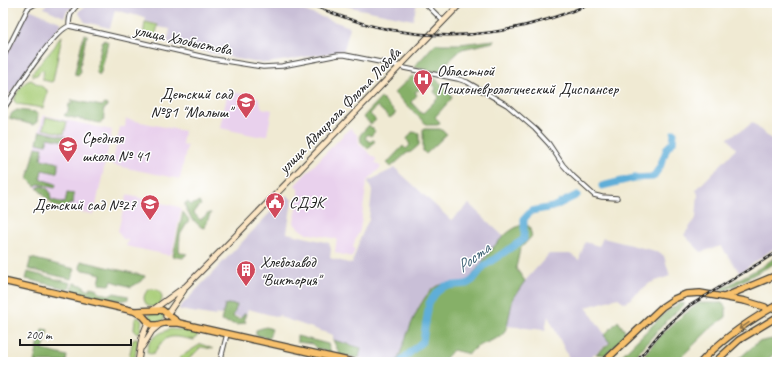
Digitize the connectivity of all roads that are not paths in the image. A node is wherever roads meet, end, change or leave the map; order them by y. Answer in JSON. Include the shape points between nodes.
{"nodes":[{"id":1,"x":37,"y":3,"type":"edge"},
{"id":2,"x":80,"y":3,"type":"edge"},
{"id":3,"x":425,"y":3,"type":"edge"},
{"id":4,"x":461,"y":3,"type":"edge"},
{"id":5,"x":443,"y":21,"type":"junction"},
{"id":6,"x":69,"y":26,"type":"junction"},
{"id":7,"x":4,"y":54,"type":"edge"},
{"id":8,"x":3,"y":58,"type":"edge"},
{"id":9,"x":400,"y":66,"type":"junction"},
{"id":10,"x":3,"y":110,"type":"edge"},
{"id":11,"x":617,"y":198,"type":"dead end"},
{"id":12,"x":777,"y":275,"type":"edge"},
{"id":13,"x":3,"y":281,"type":"edge"},
{"id":14,"x":186,"y":286,"type":"junction"},
{"id":15,"x":747,"y":288,"type":"junction"},
{"id":16,"x":723,"y":298,"type":"junction"},
{"id":17,"x":745,"y":301,"type":"junction"},
{"id":18,"x":777,"y":305,"type":"edge"},
{"id":19,"x":765,"y":307,"type":"tunnel mouth"},
{"id":20,"x":152,"y":310,"type":"junction"},
{"id":21,"x":134,"y":311,"type":"junction"},
{"id":22,"x":167,"y":314,"type":"junction"},
{"id":23,"x":777,"y":317,"type":"edge"},
{"id":24,"x":147,"y":321,"type":"junction"},
{"id":25,"x":179,"y":323,"type":"junction"},
{"id":26,"x":161,"y":324,"type":"junction"},
{"id":27,"x":227,"y":334,"type":"junction"},
{"id":28,"x":140,"y":350,"type":"junction"},
{"id":29,"x":138,"y":362,"type":"edge"},
{"id":30,"x":220,"y":362,"type":"edge"},
{"id":31,"x":353,"y":362,"type":"edge"},
{"id":32,"x":604,"y":362,"type":"edge"},
{"id":33,"x":701,"y":362,"type":"edge"},
{"id":34,"x":715,"y":362,"type":"edge"}],
"edges":[{"from":1,"to":7,"type":"street","via":[[28,8]]},
{"from":2,"to":6,"type":"street","via":[[69,14]]},
{"from":3,"to":5,"type":"street"},
{"from":4,"to":5,"type":"street","name":"улица Адмирала Флота Лобова"},
{"from":5,"to":9,"type":"street","name":"улица Адмирала Флота Лобова"},
{"from":6,"to":9,"type":"street","name":"улица Хлобыстова","via":[[212,59],[263,67],[282,66],[338,55]]},
{"from":6,"to":10,"type":"street","via":[[61,30],[41,55]]},
{"from":7,"to":8,"type":"street"},
{"from":9,"to":11,"type":"street","name":"улица Хлобыстова","via":[[463,80],[507,104],[535,129],[563,165],[594,195]]},
{"from":9,"to":14,"type":"street","name":"улица Адмирала Флота Лобова"},
{"from":12,"to":15,"type":"main road"},
{"from":13,"to":21,"type":"main road"},
{"from":14,"to":20,"type":"street","name":"улица Адмирала Флота Лобова"},
{"from":14,"to":22,"type":"street","name":"улица Адмирала Флота Лобова"},
{"from":15,"to":16,"type":"main road"},
{"from":15,"to":17,"type":"main road"},
{"from":16,"to":17,"type":"main road"},
{"from":16,"to":32,"type":"main road","via":[[691,293],[674,299],[662,307]]},
{"from":17,"to":19,"type":"main road"},
{"from":18,"to":33,"type":"main road","one_way":true,"via":[[728,338]]},
{"from":20,"to":21,"type":"main road"},
{"from":20,"to":22,"type":"main road","via":[[162,310]]},
{"from":20,"to":24,"type":"main road","via":[[147,314]]},
{"from":21,"to":24,"type":"main road"},
{"from":22,"to":25,"type":"main road"},
{"from":22,"to":26,"type":"main road"},
{"from":23,"to":34,"type":"main road","via":[[739,340]]},
{"from":24,"to":26,"type":"main road","via":[[152,325]]},
{"from":24,"to":28,"type":"street"},
{"from":25,"to":26,"type":"main road"},
{"from":25,"to":27,"type":"main road"},
{"from":26,"to":28,"type":"street","via":[[152,331]]},
{"from":27,"to":30,"type":"street"},
{"from":27,"to":31,"type":"main road"},
{"from":28,"to":29,"type":"street"}]}
